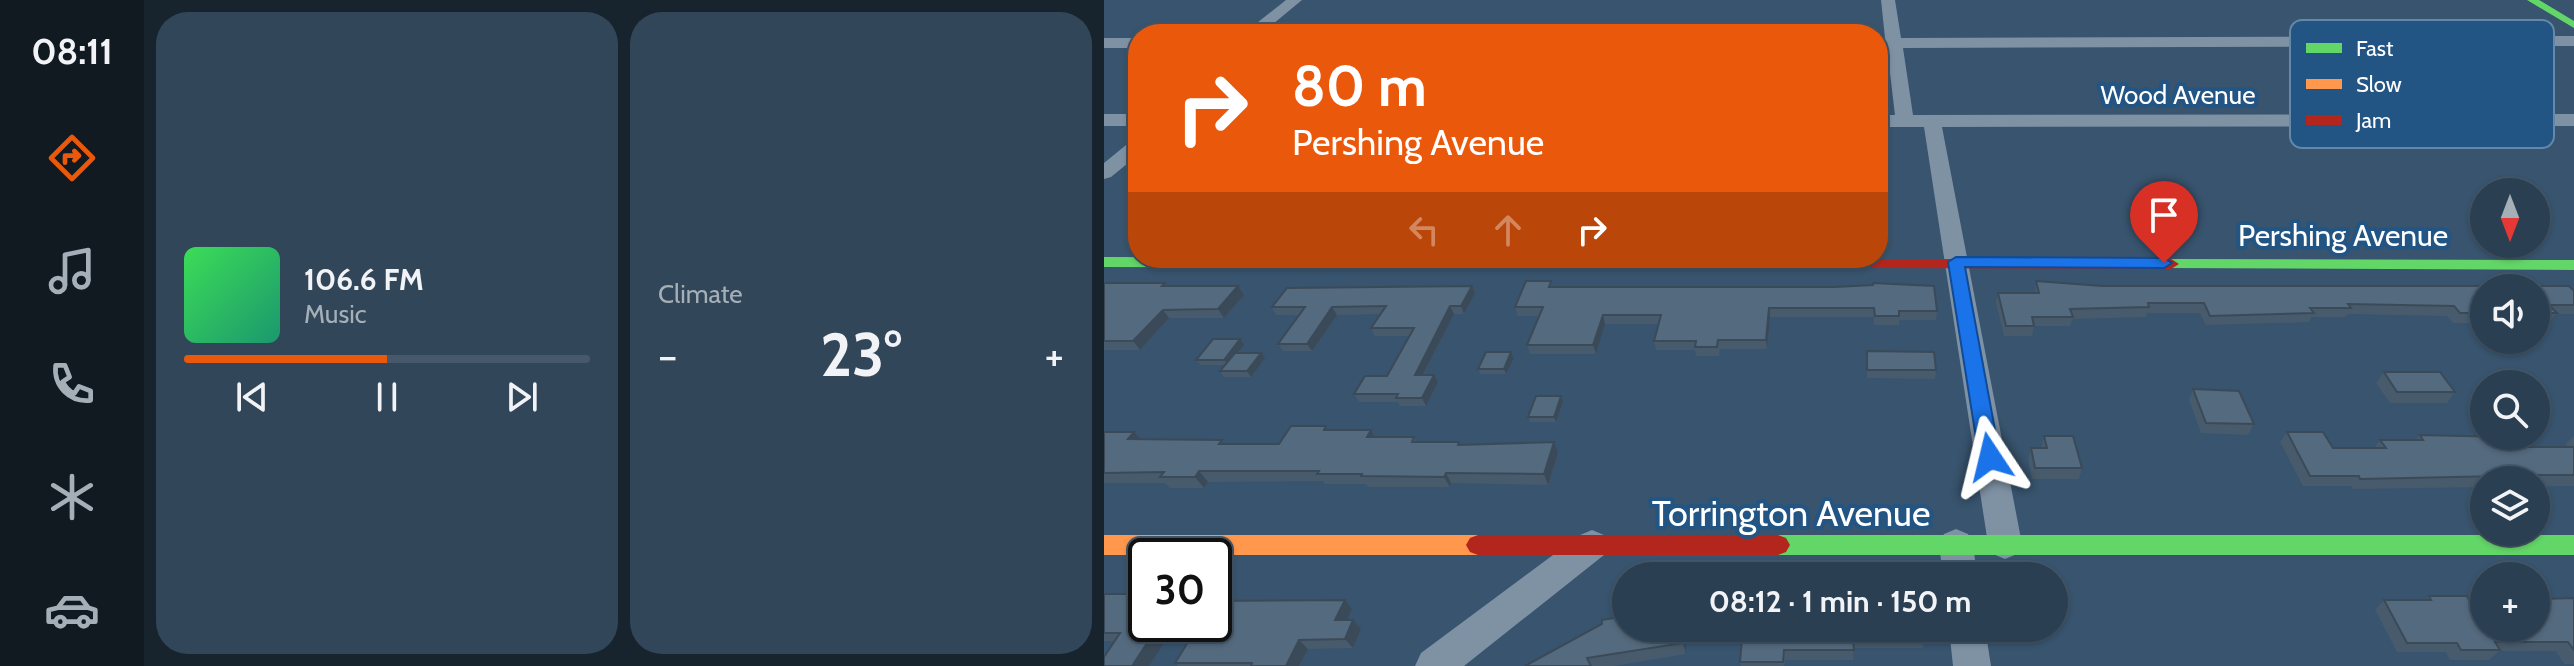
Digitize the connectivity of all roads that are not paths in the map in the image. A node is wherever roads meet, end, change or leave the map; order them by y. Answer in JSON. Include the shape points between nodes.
{"nodes":[{"id":1,"x":1295,"y":0,"type":"edge"},
{"id":2,"x":1888,"y":0,"type":"edge"},
{"id":3,"x":2532,"y":0,"type":"edge"},
{"id":4,"x":1264,"y":24,"type":"edge"},
{"id":5,"x":1886,"y":24,"type":"edge"},
{"id":6,"x":2574,"y":25,"type":"edge"},
{"id":7,"x":2554,"y":41,"type":"edge"},
{"id":8,"x":2574,"y":41,"type":"edge"},
{"id":9,"x":2290,"y":42,"type":"edge"},
{"id":10,"x":1104,"y":43,"type":"edge"},
{"id":11,"x":1128,"y":43,"type":"edge"},
{"id":12,"x":1888,"y":43,"type":"edge"},
{"id":13,"x":1888,"y":55,"type":"edge"},
{"id":14,"x":1104,"y":120,"type":"edge"},
{"id":15,"x":1128,"y":120,"type":"edge"},
{"id":16,"x":2290,"y":120,"type":"edge"},
{"id":17,"x":2554,"y":120,"type":"edge"},
{"id":18,"x":2574,"y":120,"type":"edge"},
{"id":19,"x":1888,"y":121,"type":"edge"},
{"id":20,"x":1905,"y":121,"type":"junction"},
{"id":21,"x":1932,"y":121,"type":"junction"},
{"id":22,"x":1128,"y":153,"type":"edge"},
{"id":23,"x":1104,"y":173,"type":"edge"},
{"id":24,"x":1104,"y":262,"type":"edge"},
{"id":25,"x":1128,"y":262,"type":"edge"},
{"id":26,"x":1888,"y":262,"type":"edge"},
{"id":27,"x":1956,"y":262,"type":"junction"},
{"id":28,"x":2574,"y":265,"type":"edge"},
{"id":29,"x":2005,"y":544,"type":"junction"},
{"id":30,"x":1104,"y":545,"type":"edge"},
{"id":31,"x":1592,"y":545,"type":"junction"},
{"id":32,"x":2574,"y":545,"type":"edge"},
{"id":33,"x":1958,"y":560,"type":"edge"},
{"id":34,"x":1969,"y":642,"type":"edge"},
{"id":35,"x":1434,"y":666,"type":"edge"},
{"id":36,"x":1972,"y":666,"type":"edge"}],
"edges":[{"from":1,"to":4,"type":"street"},
{"from":2,"to":5,"type":"street"},
{"from":3,"to":6,"type":"street"},
{"from":7,"to":8,"type":"street"},
{"from":9,"to":12,"type":"street"},
{"from":10,"to":11,"type":"street"},
{"from":13,"to":20,"type":"street"},
{"from":14,"to":15,"type":"street"},
{"from":16,"to":21,"type":"street","name":"Wood Avenue"},
{"from":17,"to":18,"type":"street","name":"Wood Avenue"},
{"from":19,"to":20,"type":"street","name":"Wood Avenue"},
{"from":20,"to":21,"type":"street","name":"Wood Avenue"},
{"from":21,"to":27,"type":"street"},
{"from":22,"to":23,"type":"street"},
{"from":24,"to":25,"type":"street","name":"Pershing Avenue"},
{"from":26,"to":27,"type":"street","name":"Pershing Avenue"},
{"from":27,"to":28,"type":"street","name":"Pershing Avenue"},
{"from":27,"to":29,"type":"street"},
{"from":29,"to":32,"type":"street","name":"Torrington Avenue"},
{"from":29,"to":33,"type":"street","name":"Torrington Avenue"},
{"from":30,"to":31,"type":"street","name":"Torrington Avenue"},
{"from":31,"to":33,"type":"street","name":"Torrington Avenue"},
{"from":31,"to":35,"type":"street"},
{"from":34,"to":36,"type":"street"}]}
